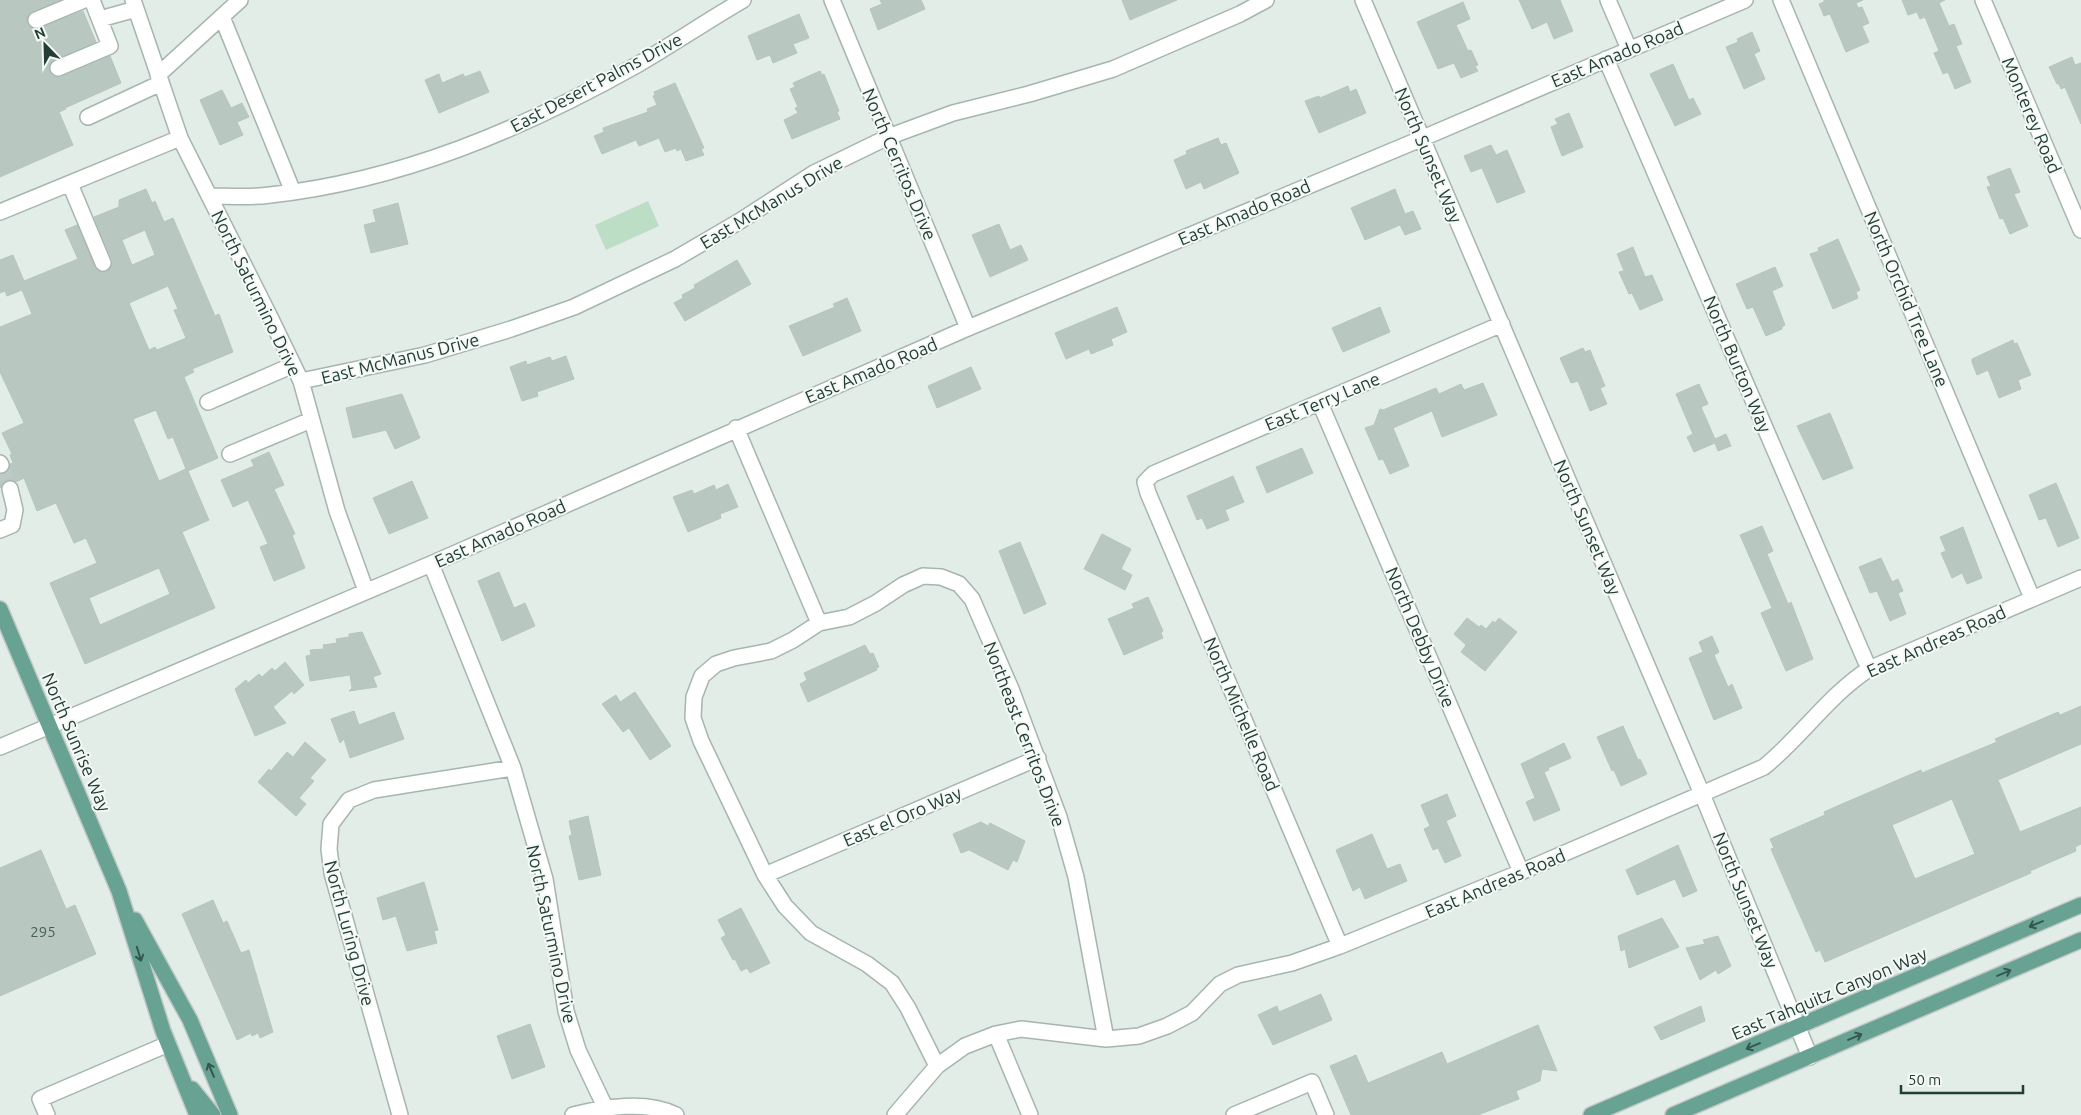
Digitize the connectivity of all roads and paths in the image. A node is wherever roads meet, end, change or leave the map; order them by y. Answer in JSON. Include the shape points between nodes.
{"nodes":[{"id":1,"x":84,"y":0,"type":"edge"},
{"id":2,"x":92,"y":0,"type":"edge"},
{"id":3,"x":240,"y":0,"type":"edge"},
{"id":4,"x":743,"y":0,"type":"edge"},
{"id":5,"x":832,"y":0,"type":"edge"},
{"id":6,"x":1266,"y":0,"type":"edge"},
{"id":7,"x":1362,"y":0,"type":"edge"},
{"id":8,"x":1608,"y":0,"type":"edge"},
{"id":9,"x":1745,"y":0,"type":"edge"},
{"id":10,"x":1781,"y":0,"type":"edge"},
{"id":11,"x":1983,"y":0,"type":"edge"},
{"id":12,"x":135,"y":4,"type":"edge"},
{"id":13,"x":222,"y":17,"type":"junction"},
{"id":14,"x":100,"y":19,"type":"junction"},
{"id":15,"x":36,"y":20,"type":"dead end"},
{"id":16,"x":1629,"y":49,"type":"junction"},
{"id":17,"x":1606,"y":59,"type":"junction"},
{"id":18,"x":58,"y":68,"type":"dead end"},
{"id":19,"x":159,"y":79,"type":"junction"},
{"id":20,"x":88,"y":117,"type":"dead end"},
{"id":21,"x":888,"y":137,"type":"junction"},
{"id":22,"x":180,"y":138,"type":"junction"},
{"id":23,"x":1423,"y":138,"type":"junction"},
{"id":24,"x":70,"y":184,"type":"junction"},
{"id":25,"x":293,"y":192,"type":"junction"},
{"id":26,"x":209,"y":196,"type":"junction"},
{"id":27,"x":0,"y":212,"type":"edge"},
{"id":28,"x":2081,"y":230,"type":"edge"},
{"id":29,"x":103,"y":263,"type":"dead end"},
{"id":30,"x":1502,"y":324,"type":"junction"},
{"id":31,"x":968,"y":328,"type":"junction"},
{"id":32,"x":293,"y":365,"type":"junction"},
{"id":33,"x":300,"y":382,"type":"junction"},
{"id":34,"x":208,"y":402,"type":"dead end"},
{"id":35,"x":1320,"y":402,"type":"junction"},
{"id":36,"x":311,"y":420,"type":"junction"},
{"id":37,"x":736,"y":428,"type":"junction"},
{"id":38,"x":230,"y":454,"type":"dead end"},
{"id":39,"x":1145,"y":482,"type":"joint"},
{"id":40,"x":10,"y":489,"type":"tunnel mouth"},
{"id":41,"x":0,"y":530,"type":"edge"},
{"id":42,"x":431,"y":564,"type":"junction"},
{"id":43,"x":2081,"y":578,"type":"edge"},
{"id":44,"x":366,"y":590,"type":"junction"},
{"id":45,"x":2032,"y":598,"type":"junction"},
{"id":46,"x":0,"y":609,"type":"edge"},
{"id":47,"x":819,"y":623,"type":"junction"},
{"id":48,"x":1869,"y":669,"type":"junction"},
{"id":49,"x":49,"y":726,"type":"junction"},
{"id":50,"x":0,"y":747,"type":"edge"},
{"id":51,"x":1038,"y":758,"type":"junction"},
{"id":52,"x":513,"y":768,"type":"junction"},
{"id":53,"x":1702,"y":794,"type":"junction"},
{"id":54,"x":1521,"y":872,"type":"junction"},
{"id":55,"x":766,"y":875,"type":"junction"},
{"id":56,"x":119,"y":890,"type":"junction"},
{"id":57,"x":2081,"y":905,"type":"edge"},
{"id":58,"x":2081,"y":940,"type":"edge"},
{"id":59,"x":1340,"y":946,"type":"junction"},
{"id":60,"x":1798,"y":1027,"type":"junction"},
{"id":61,"x":996,"y":1034,"type":"junction"},
{"id":62,"x":1106,"y":1039,"type":"junction"},
{"id":63,"x":168,"y":1044,"type":"junction"},
{"id":64,"x":1810,"y":1057,"type":"junction"},
{"id":65,"x":937,"y":1066,"type":"junction"},
{"id":66,"x":182,"y":1079,"type":"junction"},
{"id":67,"x":605,"y":1107,"type":"junction"},
{"id":68,"x":47,"y":1115,"type":"edge"},
{"id":69,"x":198,"y":1115,"type":"edge"},
{"id":70,"x":213,"y":1115,"type":"edge"},
{"id":71,"x":230,"y":1115,"type":"edge"},
{"id":72,"x":400,"y":1115,"type":"edge"},
{"id":73,"x":573,"y":1115,"type":"edge"},
{"id":74,"x":676,"y":1115,"type":"edge"},
{"id":75,"x":895,"y":1115,"type":"edge"},
{"id":76,"x":1030,"y":1115,"type":"edge"},
{"id":77,"x":1234,"y":1115,"type":"edge"},
{"id":78,"x":1326,"y":1115,"type":"edge"},
{"id":79,"x":1591,"y":1115,"type":"edge"},
{"id":80,"x":1673,"y":1115,"type":"edge"}],
"edges":[{"from":1,"to":15,"type":"street"},
{"from":2,"to":14,"type":"street"},
{"from":3,"to":13,"type":"street"},
{"from":4,"to":25,"type":"street","name":"East Desert Palms Drive","via":[[637,64],[548,111],[453,152],[348,184]]},
{"from":5,"to":21,"type":"street","name":"North Cerritos Drive"},
{"from":6,"to":21,"type":"street","name":"East McManus Drive","via":[[1113,69],[953,113]]},
{"from":7,"to":23,"type":"street","name":"North Sunset Way"},
{"from":8,"to":16,"type":"street"},
{"from":9,"to":16,"type":"street","name":"East Amado Road"},
{"from":10,"to":45,"type":"street","name":"North Orchid Tree Lane"},
{"from":11,"to":28,"type":"street","name":"Monterey Road"},
{"from":12,"to":14,"type":"street"},
{"from":12,"to":19,"type":"street","name":"North Saturmino Drive"},
{"from":13,"to":19,"type":"street"},
{"from":13,"to":25,"type":"street"},
{"from":14,"to":18,"type":"street","via":[[110,46]]},
{"from":16,"to":17,"type":"street","name":"East Amado Road"},
{"from":17,"to":23,"type":"street","name":"East Amado Road"},
{"from":17,"to":48,"type":"street","name":"North Burton Way"},
{"from":19,"to":20,"type":"street"},
{"from":19,"to":22,"type":"street","name":"North Saturmino Drive"},
{"from":21,"to":31,"type":"street","name":"North Cerritos Drive"},
{"from":21,"to":33,"type":"street","name":"East McManus Drive","via":[[814,173],[675,259],[574,307],[424,355]]},
{"from":22,"to":24,"type":"street"},
{"from":22,"to":26,"type":"street","name":"North Saturmino Drive"},
{"from":23,"to":30,"type":"street","name":"North Sunset Way"},
{"from":23,"to":31,"type":"street","name":"East Amado Road"},
{"from":24,"to":27,"type":"street"},
{"from":24,"to":29,"type":"street"},
{"from":25,"to":26,"type":"street","name":"East Desert Palms Drive","via":[[268,196]]},
{"from":26,"to":32,"type":"street","name":"North Saturmino Drive"},
{"from":30,"to":35,"type":"street","name":"East Terry Lane"},
{"from":30,"to":53,"type":"street","name":"North Sunset Way"},
{"from":31,"to":37,"type":"street","name":"East Amado Road"},
{"from":32,"to":33,"type":"street","name":"North Saturmino Drive"},
{"from":32,"to":34,"type":"street"},
{"from":33,"to":36,"type":"street","name":"North Saturmino Drive"},
{"from":35,"to":39,"type":"street","name":"East Terry Lane","via":[[1152,474]]},
{"from":35,"to":54,"type":"street","name":"North Debby Drive"},
{"from":36,"to":38,"type":"street"},
{"from":36,"to":44,"type":"street","name":"North Saturmino Drive","via":[[337,510]]},
{"from":37,"to":42,"type":"street","name":"East Amado Road"},
{"from":37,"to":47,"type":"street"},
{"from":39,"to":59,"type":"street","name":"North Michelle Road"},
{"from":40,"to":41,"type":"street","via":[[16,510],[12,525]]},
{"from":42,"to":44,"type":"street","name":"East Amado Road"},
{"from":42,"to":52,"type":"street","name":"North Saturmino Drive"},
{"from":43,"to":45,"type":"street","name":"East Andreas Road"},
{"from":44,"to":49,"type":"street","name":"East Amado Road"},
{"from":45,"to":48,"type":"street","name":"East Andreas Road"},
{"from":46,"to":49,"type":"main road","name":"North Sunrise Way"},
{"from":47,"to":51,"type":"street","name":"Northeast Cerritos Drive","via":[[849,617],[923,576],[941,577],[959,584],[972,599]]},
{"from":47,"to":55,"type":"street","via":[[771,651],[716,664],[702,676],[694,697],[694,718],[701,741]]},
{"from":48,"to":53,"type":"street","name":"East Andreas Road","via":[[1851,680],[1786,749],[1764,767]]},
{"from":49,"to":50,"type":"street","name":"East Amado Road"},
{"from":49,"to":56,"type":"main road","name":"North Sunrise Way"},
{"from":51,"to":55,"type":"street","name":"East el Oro Way"},
{"from":51,"to":62,"type":"street","name":"Northeast Cerritos Drive","via":[[1076,877]]},
{"from":52,"to":67,"type":"street","name":"North Saturmino Drive","via":[[545,880],[566,1011],[578,1050]]},
{"from":52,"to":72,"type":"street","name":"North Luring Drive","via":[[374,790],[348,800],[331,824],[329,849],[332,873]]},
{"from":53,"to":54,"type":"street","name":"East Andreas Road"},
{"from":53,"to":60,"type":"street","name":"North Sunset Way"},
{"from":54,"to":59,"type":"street","name":"East Andreas Road"},
{"from":55,"to":65,"type":"street","via":[[786,906],[811,933],[867,964],[892,983]]},
{"from":56,"to":63,"type":"main road","name":"North Sunrise Way","one_way":true},
{"from":71,"to":56,"type":"main road","name":"North Sunrise Way","one_way":true,"via":[[190,1020]]},
{"from":57,"to":60,"type":"main road","name":"East Tahquitz Canyon Way","one_way":true},
{"from":64,"to":58,"type":"main road","one_way":true},
{"from":59,"to":62,"type":"street","name":"East Andreas Road","via":[[1292,963],[1238,975],[1220,984],[1192,1013],[1167,1026],[1139,1036]]},
{"from":60,"to":64,"type":"street","name":"North Sunset Way"},
{"from":60,"to":79,"type":"main road","name":"East Tahquitz Canyon Way","one_way":true},
{"from":61,"to":62,"type":"street","name":"East Andreas Road","via":[[1021,1029]]},
{"from":61,"to":65,"type":"street","name":"East Andreas Road","via":[[966,1046]]},
{"from":61,"to":76,"type":"street"},
{"from":63,"to":66,"type":"main road","name":"North Sunrise Way"},
{"from":63,"to":68,"type":"street","via":[[40,1099]]},
{"from":64,"to":80,"type":"main road"},
{"from":65,"to":75,"type":"street","name":"East Andreas Road"},
{"from":66,"to":69,"type":"main road","name":"North Sunrise Way"},
{"from":66,"to":70,"type":"main road"},
{"from":67,"to":73,"type":"street"},
{"from":67,"to":74,"type":"street","via":[[643,1107]]},
{"from":77,"to":78,"type":"street","via":[[1312,1082]]}]}
